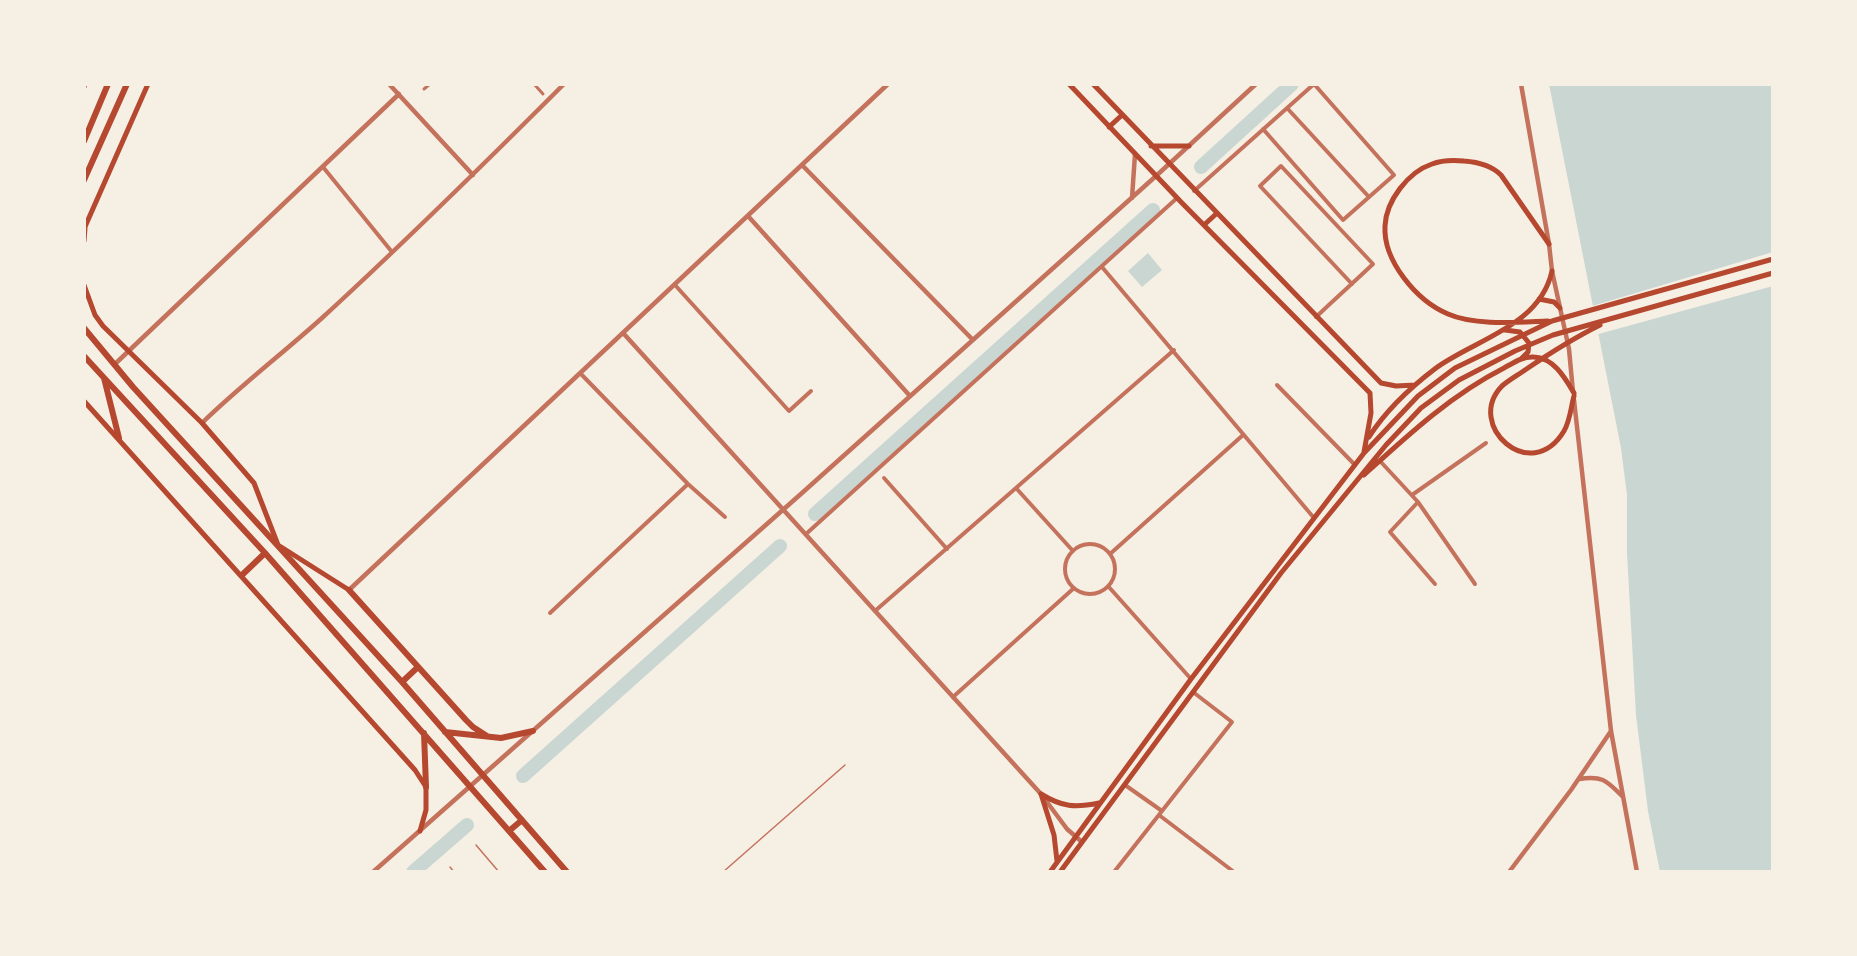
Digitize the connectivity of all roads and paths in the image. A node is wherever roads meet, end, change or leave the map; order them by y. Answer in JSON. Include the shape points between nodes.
{"nodes":[{"id":1,"x":108,"y":84,"type":"edge"},
{"id":2,"x":127,"y":84,"type":"edge"},
{"id":3,"x":148,"y":84,"type":"edge"},
{"id":4,"x":389,"y":84,"type":"edge"},
{"id":5,"x":430,"y":84,"type":"edge"},
{"id":6,"x":534,"y":84,"type":"edge"},
{"id":7,"x":564,"y":84,"type":"edge"},
{"id":8,"x":888,"y":84,"type":"edge"},
{"id":9,"x":1069,"y":84,"type":"edge"},
{"id":10,"x":1093,"y":84,"type":"edge"},
{"id":11,"x":1256,"y":84,"type":"edge"},
{"id":12,"x":1521,"y":84,"type":"edge"},
{"id":13,"x":424,"y":89,"type":"dead end"},
{"id":14,"x":399,"y":94,"type":"junction"},
{"id":15,"x":543,"y":94,"type":"dead end"},
{"id":16,"x":1287,"y":108,"type":"junction"},
{"id":17,"x":1122,"y":115,"type":"junction"},
{"id":18,"x":1109,"y":127,"type":"junction"},
{"id":19,"x":1263,"y":129,"type":"junction"},
{"id":20,"x":84,"y":141,"type":"edge"},
{"id":21,"x":1151,"y":146,"type":"junction"},
{"id":22,"x":1189,"y":146,"type":"junction"},
{"id":23,"x":1135,"y":154,"type":"junction"},
{"id":24,"x":802,"y":165,"type":"junction"},
{"id":25,"x":1169,"y":165,"type":"junction"},
{"id":26,"x":322,"y":167,"type":"junction"},
{"id":27,"x":473,"y":175,"type":"junction"},
{"id":28,"x":1156,"y":176,"type":"junction"},
{"id":29,"x":84,"y":180,"type":"edge"},
{"id":30,"x":1194,"y":191,"type":"junction"},
{"id":31,"x":1368,"y":197,"type":"junction"},
{"id":32,"x":1132,"y":198,"type":"junction"},
{"id":33,"x":1177,"y":198,"type":"junction"},
{"id":34,"x":1216,"y":214,"type":"junction"},
{"id":35,"x":748,"y":216,"type":"junction"},
{"id":36,"x":1204,"y":225,"type":"junction"},
{"id":37,"x":85,"y":227,"type":"edge"},
{"id":38,"x":84,"y":241,"type":"edge"},
{"id":39,"x":1549,"y":244,"type":"junction"},
{"id":40,"x":392,"y":252,"type":"junction"},
{"id":41,"x":1773,"y":259,"type":"edge"},
{"id":42,"x":1102,"y":267,"type":"junction"},
{"id":43,"x":1552,"y":271,"type":"junction"},
{"id":44,"x":1773,"y":273,"type":"edge"},
{"id":45,"x":1352,"y":284,"type":"junction"},
{"id":46,"x":84,"y":285,"type":"edge"},
{"id":47,"x":675,"y":285,"type":"junction"},
{"id":48,"x":1539,"y":299,"type":"junction"},
{"id":49,"x":1560,"y":308,"type":"junction"},
{"id":50,"x":1316,"y":317,"type":"junction"},
{"id":51,"x":1552,"y":321,"type":"junction"},
{"id":52,"x":1608,"y":321,"type":"junction"},
{"id":53,"x":84,"y":328,"type":"edge"},
{"id":54,"x":1505,"y":330,"type":"junction"},
{"id":55,"x":624,"y":334,"type":"junction"},
{"id":56,"x":973,"y":340,"type":"junction"},
{"id":57,"x":1174,"y":350,"type":"junction"},
{"id":58,"x":129,"y":351,"type":"junction"},
{"id":59,"x":84,"y":356,"type":"edge"},
{"id":60,"x":1521,"y":359,"type":"junction"},
{"id":61,"x":115,"y":364,"type":"junction"},
{"id":62,"x":582,"y":374,"type":"junction"},
{"id":63,"x":104,"y":377,"type":"junction"},
{"id":64,"x":1277,"y":385,"type":"dead end"},
{"id":65,"x":1415,"y":385,"type":"junction"},
{"id":66,"x":811,"y":391,"type":"dead end"},
{"id":67,"x":1574,"y":394,"type":"junction"},
{"id":68,"x":910,"y":396,"type":"junction"},
{"id":69,"x":84,"y":401,"type":"edge"},
{"id":70,"x":202,"y":423,"type":"junction"},
{"id":71,"x":1243,"y":435,"type":"junction"},
{"id":72,"x":119,"y":438,"type":"junction"},
{"id":73,"x":1367,"y":440,"type":"junction"},
{"id":74,"x":1486,"y":443,"type":"dead end"},
{"id":75,"x":1364,"y":453,"type":"junction"},
{"id":76,"x":1380,"y":461,"type":"junction"},
{"id":77,"x":1355,"y":465,"type":"junction"},
{"id":78,"x":884,"y":478,"type":"dead end"},
{"id":79,"x":688,"y":484,"type":"junction"},
{"id":80,"x":1016,"y":488,"type":"junction"},
{"id":81,"x":1350,"y":488,"type":"junction"},
{"id":82,"x":1412,"y":495,"type":"junction"},
{"id":83,"x":1418,"y":502,"type":"junction"},
{"id":84,"x":783,"y":509,"type":"junction"},
{"id":85,"x":725,"y":517,"type":"dead end"},
{"id":86,"x":1314,"y":519,"type":"junction"},
{"id":87,"x":806,"y":534,"type":"junction"},
{"id":88,"x":278,"y":545,"type":"junction"},
{"id":89,"x":947,"y":549,"type":"junction"},
{"id":90,"x":1073,"y":550,"type":"junction"},
{"id":91,"x":265,"y":554,"type":"junction"},
{"id":92,"x":1110,"y":554,"type":"junction"},
{"id":93,"x":242,"y":575,"type":"junction"},
{"id":94,"x":1435,"y":584,"type":"dead end"},
{"id":95,"x":1475,"y":584,"type":"dead end"},
{"id":96,"x":1108,"y":586,"type":"junction"},
{"id":97,"x":1074,"y":588,"type":"junction"},
{"id":98,"x":349,"y":590,"type":"junction"},
{"id":99,"x":875,"y":611,"type":"junction"},
{"id":100,"x":550,"y":613,"type":"dead end"},
{"id":101,"x":418,"y":667,"type":"junction"},
{"id":102,"x":1191,"y":679,"type":"junction"},
{"id":103,"x":402,"y":682,"type":"junction"},
{"id":104,"x":1193,"y":692,"type":"junction"},
{"id":105,"x":952,"y":697,"type":"junction"},
{"id":106,"x":533,"y":730,"type":"junction"},
{"id":107,"x":1611,"y":731,"type":"junction"},
{"id":108,"x":423,"y":732,"type":"junction"},
{"id":109,"x":445,"y":732,"type":"junction"},
{"id":110,"x":487,"y":736,"type":"junction"},
{"id":111,"x":845,"y":765,"type":"dead end"},
{"id":112,"x":482,"y":776,"type":"junction"},
{"id":113,"x":1579,"y":779,"type":"junction"},
{"id":114,"x":1125,"y":784,"type":"junction"},
{"id":115,"x":426,"y":787,"type":"junction"},
{"id":116,"x":470,"y":787,"type":"junction"},
{"id":117,"x":1041,"y":794,"type":"junction"},
{"id":118,"x":1623,"y":797,"type":"junction"},
{"id":119,"x":1099,"y":803,"type":"junction"},
{"id":120,"x":1160,"y":813,"type":"junction"},
{"id":121,"x":522,"y":820,"type":"junction"},
{"id":122,"x":420,"y":831,"type":"junction"},
{"id":123,"x":509,"y":831,"type":"junction"},
{"id":124,"x":1075,"y":837,"type":"junction"},
{"id":125,"x":1082,"y":842,"type":"junction"},
{"id":126,"x":476,"y":845,"type":"dead end"},
{"id":127,"x":1057,"y":863,"type":"junction"},
{"id":128,"x":450,"y":867,"type":"dead end"},
{"id":129,"x":373,"y":872,"type":"edge"},
{"id":130,"x":454,"y":872,"type":"edge"},
{"id":131,"x":499,"y":872,"type":"edge"},
{"id":132,"x":545,"y":872,"type":"edge"},
{"id":133,"x":567,"y":872,"type":"edge"},
{"id":134,"x":723,"y":872,"type":"edge"},
{"id":135,"x":1050,"y":872,"type":"edge"},
{"id":136,"x":1060,"y":872,"type":"edge"},
{"id":137,"x":1114,"y":872,"type":"edge"},
{"id":138,"x":1234,"y":872,"type":"edge"},
{"id":139,"x":1509,"y":872,"type":"edge"},
{"id":140,"x":1637,"y":872,"type":"edge"}],
"edges":[{"from":1,"to":20,"type":"main road"},
{"from":2,"to":29,"type":"main road"},
{"from":3,"to":37,"type":"main road"},
{"from":4,"to":14,"type":"street"},
{"from":5,"to":13,"type":"street"},
{"from":6,"to":15,"type":"street"},
{"from":7,"to":27,"type":"street"},
{"from":8,"to":24,"type":"street"},
{"from":9,"to":18,"type":"main road"},
{"from":10,"to":17,"type":"main road"},
{"from":11,"to":22,"type":"street"},
{"from":12,"to":39,"type":"street"},
{"from":14,"to":26,"type":"street"},
{"from":14,"to":27,"type":"street"},
{"from":16,"to":19,"type":"street"},
{"from":16,"to":31,"type":"street"},
{"from":16,"to":31,"type":"street","via":[[1314,84],[1394,175]]},
{"from":17,"to":18,"type":"main road"},
{"from":17,"to":21,"type":"main road"},
{"from":18,"to":23,"type":"main road"},
{"from":19,"to":30,"type":"street"},
{"from":19,"to":31,"type":"street","via":[[1343,220]]},
{"from":21,"to":22,"type":"main road"},
{"from":21,"to":25,"type":"main road"},
{"from":22,"to":25,"type":"street"},
{"from":23,"to":28,"type":"main road"},
{"from":23,"to":32,"type":"street"},
{"from":24,"to":35,"type":"street"},
{"from":24,"to":56,"type":"street"},
{"from":25,"to":28,"type":"street"},
{"from":25,"to":30,"type":"main road"},
{"from":26,"to":40,"type":"street"},
{"from":26,"to":58,"type":"street"},
{"from":27,"to":40,"type":"street"},
{"from":28,"to":32,"type":"street"},
{"from":28,"to":33,"type":"main road"},
{"from":30,"to":34,"type":"main road"},
{"from":32,"to":56,"type":"street"},
{"from":33,"to":36,"type":"main road"},
{"from":33,"to":42,"type":"street"},
{"from":34,"to":36,"type":"main road"},
{"from":34,"to":50,"type":"main road"},
{"from":35,"to":47,"type":"street"},
{"from":35,"to":68,"type":"street"},
{"from":36,"to":73,"type":"main road","via":[[1370,393]]},
{"from":37,"to":38,"type":"main road"},
{"from":39,"to":43,"type":"street"},
{"from":39,"to":51,"type":"main road","via":[[1495,168],[1470,161],[1433,163],[1414,174],[1398,192],[1385,228],[1395,263],[1411,288],[1448,314],[1479,320]]},
{"from":40,"to":70,"type":"street"},
{"from":41,"to":51,"type":"main road"},
{"from":42,"to":57,"type":"street"},
{"from":42,"to":87,"type":"street"},
{"from":43,"to":48,"type":"main road","via":[[1549,286]]},
{"from":43,"to":49,"type":"street"},
{"from":44,"to":52,"type":"main road"},
{"from":45,"to":45,"type":"street","via":[[1260,186],[1281,166],[1373,264]]},
{"from":45,"to":50,"type":"street"},
{"from":46,"to":58,"type":"main road","via":[[95,315]]},
{"from":47,"to":55,"type":"street"},
{"from":47,"to":66,"type":"street","via":[[789,411]]},
{"from":48,"to":49,"type":"main road","via":[[1554,302]]},
{"from":48,"to":54,"type":"main road"},
{"from":49,"to":67,"type":"street"},
{"from":50,"to":65,"type":"main road","via":[[1382,383]]},
{"from":51,"to":75,"type":"main road","via":[[1455,368],[1413,401]]},
{"from":52,"to":67,"type":"main road","via":[[1562,345],[1502,386],[1492,406],[1492,421],[1510,448],[1531,454],[1555,443],[1566,426]]},
{"from":52,"to":81,"type":"main road","via":[[1553,335],[1459,380],[1421,408]]},
{"from":53,"to":61,"type":"main road"},
{"from":54,"to":60,"type":"main road","via":[[1520,332],[1529,343],[1528,352]]},
{"from":54,"to":65,"type":"main road","via":[[1438,367]]},
{"from":55,"to":62,"type":"street"},
{"from":55,"to":84,"type":"street"},
{"from":56,"to":68,"type":"street"},
{"from":57,"to":71,"type":"street"},
{"from":57,"to":80,"type":"street"},
{"from":58,"to":61,"type":"street"},
{"from":58,"to":70,"type":"main road"},
{"from":59,"to":63,"type":"main road"},
{"from":60,"to":67,"type":"main road","via":[[1535,357],[1548,361]]},
{"from":60,"to":76,"type":"main road","via":[[1449,401]]},
{"from":61,"to":88,"type":"main road"},
{"from":62,"to":79,"type":"street"},
{"from":62,"to":98,"type":"street"},
{"from":63,"to":72,"type":"main road"},
{"from":63,"to":91,"type":"main road"},
{"from":64,"to":77,"type":"street"},
{"from":65,"to":73,"type":"main road"},
{"from":67,"to":107,"type":"street"},
{"from":68,"to":84,"type":"street"},
{"from":69,"to":72,"type":"main road"},
{"from":70,"to":88,"type":"main road","via":[[254,483]]},
{"from":71,"to":86,"type":"street"},
{"from":71,"to":92,"type":"street"},
{"from":72,"to":93,"type":"main road"},
{"from":73,"to":75,"type":"main road"},
{"from":74,"to":82,"type":"street"},
{"from":75,"to":77,"type":"main road"},
{"from":76,"to":81,"type":"main road"},
{"from":76,"to":82,"type":"street"},
{"from":77,"to":86,"type":"main road"},
{"from":78,"to":89,"type":"street"},
{"from":79,"to":85,"type":"street"},
{"from":79,"to":100,"type":"street"},
{"from":80,"to":89,"type":"street"},
{"from":80,"to":90,"type":"street"},
{"from":81,"to":104,"type":"main road"},
{"from":82,"to":83,"type":"street"},
{"from":83,"to":94,"type":"street","via":[[1390,532]]},
{"from":83,"to":95,"type":"street"},
{"from":84,"to":87,"type":"street"},
{"from":84,"to":106,"type":"street"},
{"from":86,"to":102,"type":"main road"},
{"from":87,"to":99,"type":"street"},
{"from":88,"to":98,"type":"main road"},
{"from":88,"to":103,"type":"main road"},
{"from":89,"to":99,"type":"street"},
{"from":90,"to":92,"type":"street","via":[[1088,544]]},
{"from":90,"to":97,"type":"street","via":[[1065,570]]},
{"from":91,"to":93,"type":"main road"},
{"from":91,"to":108,"type":"main road"},
{"from":92,"to":96,"type":"street","via":[[1115,573]]},
{"from":93,"to":115,"type":"main road","via":[[405,757]]},
{"from":96,"to":97,"type":"street","via":[[1088,594]]},
{"from":96,"to":102,"type":"street"},
{"from":97,"to":105,"type":"street"},
{"from":98,"to":101,"type":"main road"},
{"from":99,"to":105,"type":"street"},
{"from":101,"to":103,"type":"main road"},
{"from":101,"to":110,"type":"main road","via":[[473,728]]},
{"from":102,"to":119,"type":"main road"},
{"from":103,"to":109,"type":"main road"},
{"from":104,"to":114,"type":"main road"},
{"from":104,"to":120,"type":"street","via":[[1232,722]]},
{"from":105,"to":117,"type":"street"},
{"from":106,"to":110,"type":"main road","via":[[501,738]]},
{"from":106,"to":112,"type":"street"},
{"from":107,"to":113,"type":"street"},
{"from":107,"to":118,"type":"street"},
{"from":108,"to":115,"type":"main road"},
{"from":108,"to":116,"type":"main road"},
{"from":109,"to":110,"type":"main road"},
{"from":109,"to":112,"type":"main road"},
{"from":111,"to":134,"type":"lane"},
{"from":112,"to":116,"type":"street"},
{"from":112,"to":121,"type":"main road"},
{"from":113,"to":118,"type":"street","via":[[1594,777],[1609,783]]},
{"from":113,"to":139,"type":"street"},
{"from":114,"to":120,"type":"street"},
{"from":114,"to":125,"type":"main road"},
{"from":115,"to":122,"type":"main road","via":[[426,810]]},
{"from":116,"to":122,"type":"street"},
{"from":116,"to":123,"type":"main road"},
{"from":117,"to":119,"type":"main road","via":[[1058,804]]},
{"from":117,"to":124,"type":"street"},
{"from":117,"to":127,"type":"main road","via":[[1054,835]]},
{"from":118,"to":140,"type":"street"},
{"from":119,"to":124,"type":"main road"},
{"from":120,"to":137,"type":"street"},
{"from":120,"to":138,"type":"street"},
{"from":121,"to":123,"type":"main road"},
{"from":121,"to":133,"type":"main road"},
{"from":122,"to":129,"type":"street"},
{"from":123,"to":132,"type":"main road"},
{"from":124,"to":125,"type":"street"},
{"from":124,"to":127,"type":"main road"},
{"from":125,"to":136,"type":"main road"},
{"from":126,"to":131,"type":"lane"},
{"from":127,"to":135,"type":"main road"},
{"from":128,"to":130,"type":"lane"}]}
